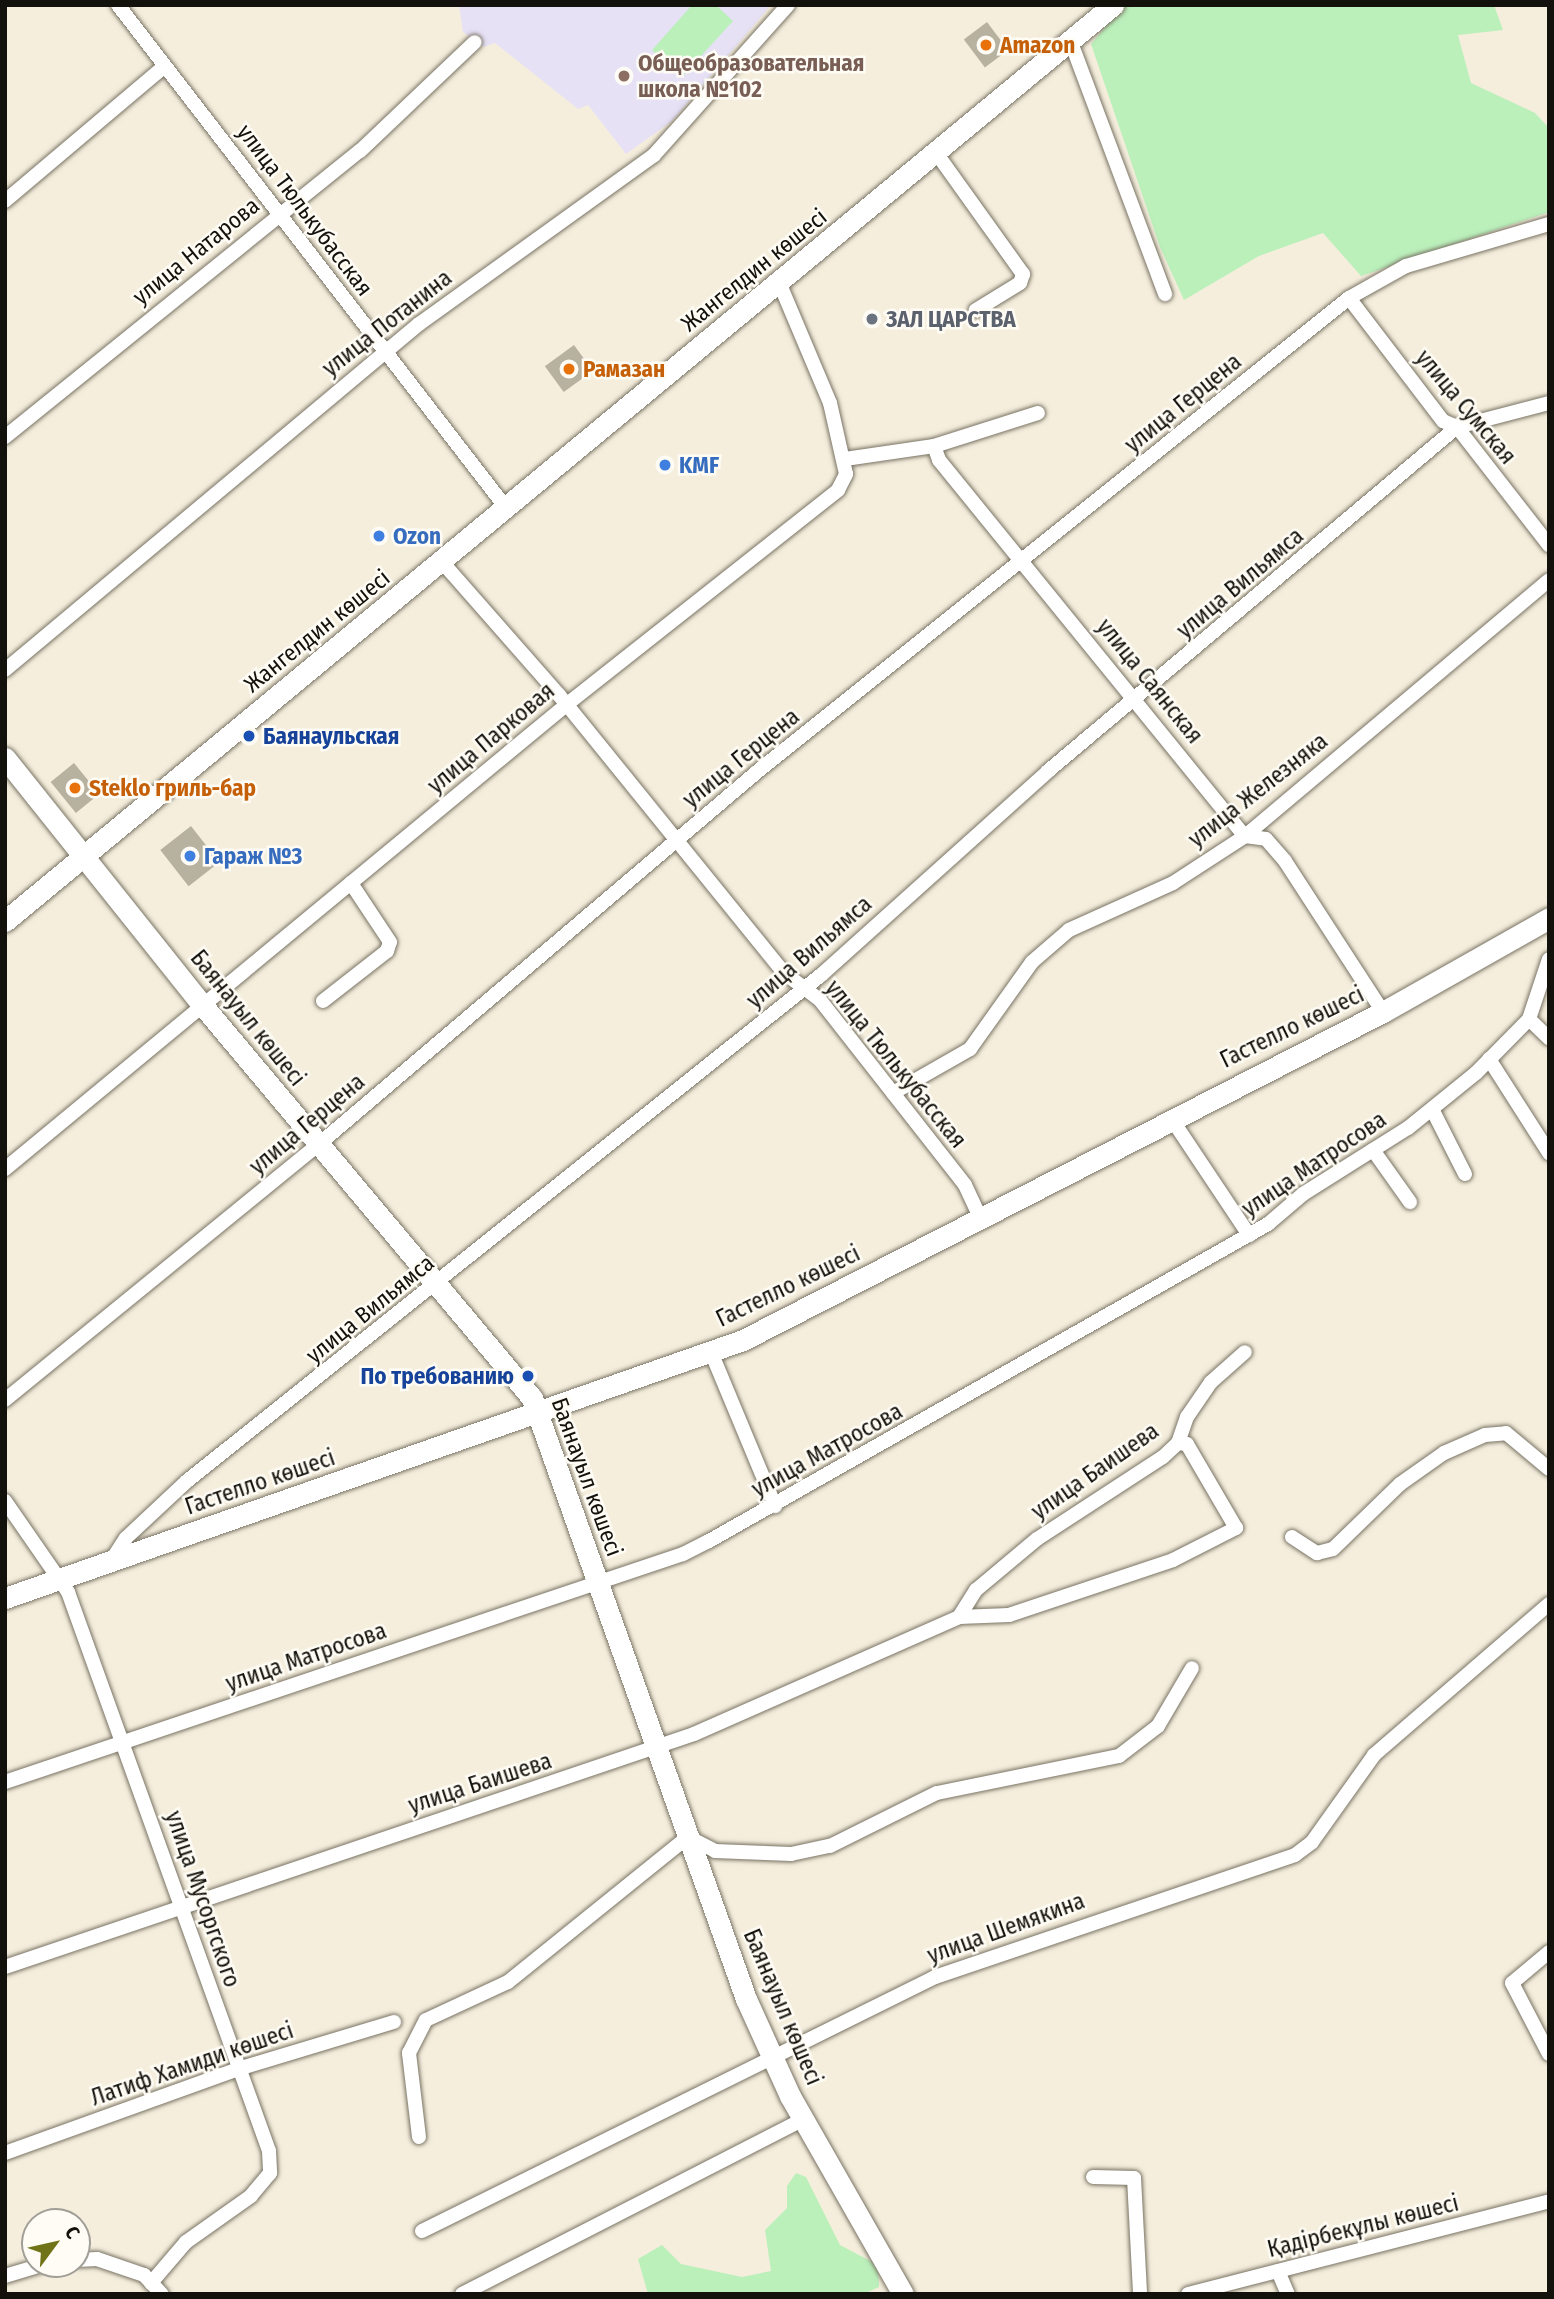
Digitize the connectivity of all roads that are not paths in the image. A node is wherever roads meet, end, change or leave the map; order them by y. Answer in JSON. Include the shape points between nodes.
{"nodes":[{"id":1,"x":118,"y":5,"type":"edge"},
{"id":2,"x":788,"y":5,"type":"edge"},
{"id":3,"x":1113,"y":5,"type":"edge"},
{"id":4,"x":475,"y":42,"type":"dead end"},
{"id":5,"x":1072,"y":45,"type":"junction"},
{"id":6,"x":165,"y":66,"type":"junction"},
{"id":7,"x":937,"y":154,"type":"junction"},
{"id":8,"x":5,"y":201,"type":"edge"},
{"id":9,"x":278,"y":214,"type":"junction"},
{"id":10,"x":1549,"y":224,"type":"edge"},
{"id":11,"x":779,"y":282,"type":"junction"},
{"id":12,"x":1165,"y":294,"type":"dead end"},
{"id":13,"x":1349,"y":298,"type":"junction"},
{"id":14,"x":976,"y":310,"type":"dead end"},
{"id":15,"x":384,"y":352,"type":"junction"},
{"id":16,"x":1549,"y":403,"type":"edge"},
{"id":17,"x":1038,"y":413,"type":"dead end"},
{"id":18,"x":1457,"y":427,"type":"junction"},
{"id":19,"x":5,"y":437,"type":"edge"},
{"id":20,"x":934,"y":446,"type":"junction"},
{"id":21,"x":845,"y":459,"type":"junction"},
{"id":22,"x":507,"y":509,"type":"junction"},
{"id":23,"x":1549,"y":545,"type":"edge"},
{"id":24,"x":442,"y":562,"type":"junction"},
{"id":25,"x":1022,"y":562,"type":"junction"},
{"id":26,"x":1549,"y":580,"type":"edge"},
{"id":27,"x":5,"y":670,"type":"edge"},
{"id":28,"x":1137,"y":701,"type":"junction"},
{"id":29,"x":566,"y":705,"type":"junction"},
{"id":30,"x":5,"y":758,"type":"edge"},
{"id":31,"x":1245,"y":836,"type":"junction"},
{"id":32,"x":676,"y":842,"type":"junction"},
{"id":33,"x":85,"y":854,"type":"junction"},
{"id":34,"x":351,"y":883,"type":"junction"},
{"id":35,"x":1549,"y":918,"type":"edge"},
{"id":36,"x":5,"y":921,"type":"edge"},
{"id":37,"x":1549,"y":959,"type":"edge"},
{"id":38,"x":805,"y":988,"type":"junction"},
{"id":39,"x":323,"y":1001,"type":"dead end"},
{"id":40,"x":204,"y":1007,"type":"junction"},
{"id":41,"x":1383,"y":1012,"type":"junction"},
{"id":42,"x":1529,"y":1019,"type":"junction"},
{"id":43,"x":1549,"y":1038,"type":"edge"},
{"id":44,"x":1489,"y":1059,"type":"junction"},
{"id":45,"x":893,"y":1093,"type":"junction"},
{"id":46,"x":1432,"y":1109,"type":"junction"},
{"id":47,"x":1171,"y":1118,"type":"junction"},
{"id":48,"x":318,"y":1145,"type":"junction"},
{"id":49,"x":1373,"y":1150,"type":"junction"},
{"id":50,"x":1549,"y":1153,"type":"edge"},
{"id":51,"x":5,"y":1169,"type":"edge"},
{"id":52,"x":1465,"y":1174,"type":"dead end"},
{"id":53,"x":1410,"y":1202,"type":"dead end"},
{"id":54,"x":980,"y":1217,"type":"junction"},
{"id":55,"x":1249,"y":1235,"type":"junction"},
{"id":56,"x":438,"y":1285,"type":"junction"},
{"id":57,"x":711,"y":1352,"type":"junction"},
{"id":58,"x":1245,"y":1352,"type":"dead end"},
{"id":59,"x":5,"y":1400,"type":"edge"},
{"id":60,"x":538,"y":1415,"type":"junction"},
{"id":61,"x":1178,"y":1443,"type":"junction"},
{"id":62,"x":1549,"y":1469,"type":"edge"},
{"id":63,"x":5,"y":1501,"type":"edge"},
{"id":64,"x":775,"y":1506,"type":"junction"},
{"id":65,"x":1292,"y":1537,"type":"dead end"},
{"id":66,"x":111,"y":1561,"type":"junction"},
{"id":67,"x":62,"y":1580,"type":"junction"},
{"id":68,"x":597,"y":1583,"type":"junction"},
{"id":69,"x":5,"y":1598,"type":"edge"},
{"id":70,"x":1546,"y":1613,"type":"edge"},
{"id":71,"x":959,"y":1617,"type":"junction"},
{"id":72,"x":1192,"y":1668,"type":"dead end"},
{"id":73,"x":125,"y":1740,"type":"junction"},
{"id":74,"x":656,"y":1748,"type":"junction"},
{"id":75,"x":5,"y":1782,"type":"edge"},
{"id":76,"x":688,"y":1837,"type":"junction"},
{"id":77,"x":181,"y":1908,"type":"junction"},
{"id":78,"x":1549,"y":1952,"type":"edge"},
{"id":79,"x":5,"y":1967,"type":"edge"},
{"id":80,"x":394,"y":2022,"type":"dead end"},
{"id":81,"x":1549,"y":2054,"type":"edge"},
{"id":82,"x":772,"y":2058,"type":"junction"},
{"id":83,"x":238,"y":2068,"type":"junction"},
{"id":84,"x":804,"y":2119,"type":"junction"},
{"id":85,"x":419,"y":2137,"type":"dead end"},
{"id":86,"x":5,"y":2152,"type":"edge"},
{"id":87,"x":1093,"y":2177,"type":"dead end"},
{"id":88,"x":1549,"y":2201,"type":"edge"},
{"id":89,"x":422,"y":2231,"type":"dead end"},
{"id":90,"x":91,"y":2259,"type":"edge"},
{"id":91,"x":1278,"y":2271,"type":"junction"},
{"id":92,"x":151,"y":2283,"type":"junction"},
{"id":93,"x":162,"y":2294,"type":"edge"},
{"id":94,"x":462,"y":2294,"type":"edge"},
{"id":95,"x":903,"y":2294,"type":"edge"},
{"id":96,"x":1140,"y":2294,"type":"edge"},
{"id":97,"x":1188,"y":2294,"type":"edge"},
{"id":98,"x":1288,"y":2294,"type":"edge"}],
"edges":[{"from":1,"to":6,"type":"street","name":"улица Тюлькубасская"},
{"from":2,"to":15,"type":"street","name":"улица Потанина","via":[[654,155]]},
{"from":3,"to":5,"type":"street","name":"Жангелдин көшесі"},
{"from":4,"to":9,"type":"street","name":"улица Натарова","via":[[360,151]]},
{"from":5,"to":7,"type":"street","name":"Жангелдин көшесі"},
{"from":5,"to":12,"type":"street"},
{"from":6,"to":8,"type":"street"},
{"from":6,"to":9,"type":"street","name":"улица Тюлькубасская"},
{"from":7,"to":11,"type":"street","name":"Жангелдин көшесі"},
{"from":7,"to":14,"type":"street","via":[[1023,274],[1020,284]]},
{"from":9,"to":15,"type":"street","name":"улица Тюлькубасская"},
{"from":9,"to":19,"type":"street","name":"улица Натарова"},
{"from":10,"to":13,"type":"street","name":"улица Герцена","via":[[1406,266]]},
{"from":11,"to":21,"type":"street","via":[[805,334]]},
{"from":11,"to":22,"type":"street","name":"Жангелдин көшесі"},
{"from":13,"to":18,"type":"street","name":"улица Сумская","via":[[1443,421]]},
{"from":13,"to":25,"type":"street","name":"улица Герцена"},
{"from":15,"to":22,"type":"street","name":"улица Тюлькубасская"},
{"from":15,"to":27,"type":"street","name":"улица Потанина"},
{"from":16,"to":18,"type":"street","name":"улица Вильямса"},
{"from":17,"to":20,"type":"street"},
{"from":18,"to":23,"type":"street","name":"улица Сумская"},
{"from":18,"to":28,"type":"street","name":"улица Вильямса"},
{"from":20,"to":21,"type":"street"},
{"from":20,"to":25,"type":"street","name":"улица Саянская","via":[[939,460]]},
{"from":21,"to":29,"type":"street","name":"улица Парковая","via":[[846,474],[838,490]]},
{"from":22,"to":24,"type":"street","name":"Жангелдин көшесі"},
{"from":24,"to":29,"type":"street","name":"улица Тюлькубасская"},
{"from":24,"to":33,"type":"street","name":"Жангелдин көшесі"},
{"from":25,"to":28,"type":"street","name":"улица Саянская"},
{"from":25,"to":32,"type":"street","name":"улица Герцена"},
{"from":26,"to":31,"type":"street","name":"улица Железняка"},
{"from":28,"to":31,"type":"street","name":"улица Саянская"},
{"from":28,"to":38,"type":"street","name":"улица Вильямса","via":[[1048,771]]},
{"from":29,"to":32,"type":"street","name":"улица Тюлькубасская"},
{"from":29,"to":34,"type":"street","name":"улица Парковая"},
{"from":30,"to":33,"type":"street","name":"Баянауыл көшесі"},
{"from":31,"to":41,"type":"street","name":"улица Саянская","via":[[1266,839],[1285,861]]},
{"from":31,"to":45,"type":"street","name":"улица Железняка","via":[[1173,883],[1069,930],[1032,962],[970,1049]]},
{"from":32,"to":38,"type":"street","name":"улица Тюлькубасская","via":[[783,972]]},
{"from":32,"to":48,"type":"street","name":"улица Герцена"},
{"from":33,"to":36,"type":"street","name":"Жангелдин көшесі"},
{"from":33,"to":40,"type":"street","name":"Баянауыл көшесі"},
{"from":34,"to":39,"type":"street","via":[[390,942],[387,951]]},
{"from":34,"to":40,"type":"street","name":"улица Парковая"},
{"from":35,"to":41,"type":"street","name":"Гастелло көшесі"},
{"from":37,"to":42,"type":"street","name":"улица Матросова"},
{"from":38,"to":45,"type":"street","name":"улица Тюлькубасская"},
{"from":38,"to":56,"type":"street","name":"улица Вильямса"},
{"from":40,"to":48,"type":"street","name":"Баянауыл көшесі"},
{"from":40,"to":51,"type":"street","name":"улица Парковая"},
{"from":41,"to":47,"type":"street","name":"Гастелло көшесі"},
{"from":42,"to":43,"type":"street"},
{"from":42,"to":44,"type":"street","name":"улица Матросова"},
{"from":44,"to":46,"type":"street","name":"улица Матросова"},
{"from":44,"to":50,"type":"street"},
{"from":45,"to":54,"type":"street","name":"улица Тюлькубасская","via":[[965,1185]]},
{"from":46,"to":49,"type":"street","name":"улица Матросова"},
{"from":46,"to":52,"type":"street"},
{"from":47,"to":54,"type":"street","name":"Гастелло көшесі"},
{"from":47,"to":55,"type":"street"},
{"from":48,"to":56,"type":"street","name":"Баянауыл көшесі"},
{"from":48,"to":59,"type":"street","name":"улица Герцена"},
{"from":49,"to":53,"type":"street"},
{"from":49,"to":55,"type":"street","name":"улица Матросова"},
{"from":54,"to":57,"type":"street","name":"Гастелло көшесі"},
{"from":55,"to":64,"type":"street","name":"улица Матросова"},
{"from":56,"to":60,"type":"street","name":"Баянауыл көшесі","via":[[521,1381]]},
{"from":56,"to":66,"type":"street","name":"улица Вильямса","via":[[187,1481],[126,1538]]},
{"from":57,"to":60,"type":"street","name":"Гастелло көшесі"},
{"from":57,"to":64,"type":"street"},
{"from":58,"to":61,"type":"street","name":"улица Баишева","via":[[1211,1382],[1187,1417]]},
{"from":60,"to":66,"type":"street","name":"Гастелло көшесі"},
{"from":60,"to":68,"type":"street","name":"Баянауыл көшесі"},
{"from":61,"to":71,"type":"street","name":"улица Баишева","via":[[1037,1539],[976,1590]]},
{"from":61,"to":71,"type":"street","name":"улица Баишева","via":[[1187,1444],[1236,1528],[1173,1560],[1042,1605],[991,1619]]},
{"from":62,"to":65,"type":"street","via":[[1506,1433],[1485,1435],[1444,1453],[1400,1484],[1332,1549],[1317,1553]]},
{"from":63,"to":67,"type":"street","name":"улица Мусоргского"},
{"from":64,"to":68,"type":"street","name":"улица Матросова","via":[[683,1555]]},
{"from":66,"to":67,"type":"street","name":"Гастелло көшесі"},
{"from":67,"to":69,"type":"street","name":"Гастелло көшесі"},
{"from":67,"to":73,"type":"street","name":"улица Мусоргского"},
{"from":68,"to":73,"type":"street","name":"улица Матросова"},
{"from":68,"to":74,"type":"street","name":"Баянауыл көшесі"},
{"from":70,"to":82,"type":"street","name":"улица Шемякина","via":[[1374,1755],[1312,1842],[1295,1855],[970,1962]]},
{"from":71,"to":74,"type":"street","name":"улица Баишева"},
{"from":72,"to":76,"type":"street","via":[[1158,1726],[1119,1756],[937,1793],[830,1846],[791,1854],[715,1851]]},
{"from":73,"to":75,"type":"street","name":"улица Матросова"},
{"from":73,"to":77,"type":"street","name":"улица Мусоргского"},
{"from":74,"to":76,"type":"street","name":"Баянауыл көшесі"},
{"from":74,"to":77,"type":"street","name":"улица Баишева"},
{"from":76,"to":82,"type":"street","name":"Баянауыл көшесі"},
{"from":76,"to":85,"type":"street","via":[[508,1982],[426,2020],[409,2053]]},
{"from":77,"to":79,"type":"street","name":"улица Баишева"},
{"from":77,"to":83,"type":"street","name":"улица Мусоргского"},
{"from":78,"to":81,"type":"street","via":[[1512,1983]]},
{"from":80,"to":83,"type":"street","name":"Латиф Хамиди көшесі"},
{"from":82,"to":84,"type":"street","name":"Баянауыл көшесі"},
{"from":82,"to":89,"type":"street","name":"улица Шемякина"},
{"from":83,"to":86,"type":"street","name":"Латиф Хамиди көшесі"},
{"from":83,"to":92,"type":"street","name":"улица Мусоргского","via":[[269,2151],[270,2173],[251,2196],[186,2242]]},
{"from":84,"to":94,"type":"street"},
{"from":84,"to":95,"type":"street","name":"Баянауыл көшесі"},
{"from":87,"to":96,"type":"street","via":[[1134,2178]]},
{"from":88,"to":91,"type":"street","name":"Қадірбекұлы көшесі"},
{"from":90,"to":92,"type":"street"},
{"from":91,"to":97,"type":"street","name":"Қадірбекұлы көшесі"},
{"from":91,"to":98,"type":"street"},
{"from":92,"to":93,"type":"street"}]}
